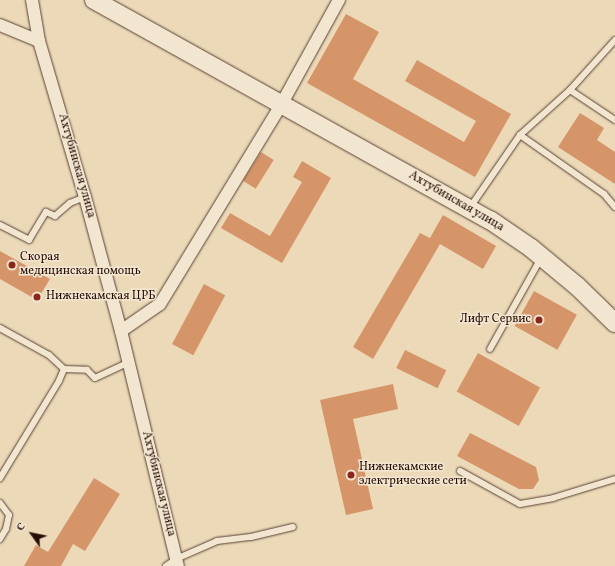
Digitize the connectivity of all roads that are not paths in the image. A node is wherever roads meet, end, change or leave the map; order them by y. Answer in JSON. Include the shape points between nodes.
{"nodes":[{"id":1,"x":32,"y":0,"type":"edge"},
{"id":2,"x":94,"y":0,"type":"edge"},
{"id":3,"x":339,"y":0,"type":"edge"},
{"id":4,"x":0,"y":25,"type":"edge"},
{"id":5,"x":615,"y":40,"type":"edge"},
{"id":6,"x":39,"y":41,"type":"junction"},
{"id":7,"x":570,"y":90,"type":"junction"},
{"id":8,"x":281,"y":105,"type":"junction"},
{"id":9,"x":615,"y":120,"type":"edge"},
{"id":10,"x":520,"y":135,"type":"junction"},
{"id":11,"x":85,"y":197,"type":"junction"},
{"id":12,"x":615,"y":207,"type":"edge"},
{"id":13,"x":470,"y":208,"type":"junction"},
{"id":14,"x":0,"y":225,"type":"edge"},
{"id":15,"x":542,"y":257,"type":"junction"},
{"id":16,"x":615,"y":323,"type":"edge"},
{"id":17,"x":0,"y":328,"type":"edge"},
{"id":18,"x":121,"y":331,"type":"junction"},
{"id":19,"x":490,"y":349,"type":"dead end"},
{"id":20,"x":129,"y":362,"type":"junction"},
{"id":21,"x":64,"y":369,"type":"junction"},
{"id":22,"x":460,"y":472,"type":"dead end"},
{"id":23,"x":0,"y":478,"type":"edge"},
{"id":24,"x":615,"y":479,"type":"edge"},
{"id":25,"x":0,"y":503,"type":"edge"},
{"id":26,"x":293,"y":527,"type":"dead end"},
{"id":27,"x":0,"y":539,"type":"edge"},
{"id":28,"x":177,"y":562,"type":"edge"},
{"id":29,"x":166,"y":566,"type":"edge"}],
"edges":[{"from":1,"to":6,"type":"street","name":"Ахтубинская улица"},
{"from":2,"to":8,"type":"street","name":"Ахтубинская улица"},
{"from":3,"to":8,"type":"street"},
{"from":4,"to":6,"type":"street"},
{"from":5,"to":7,"type":"lane"},
{"from":6,"to":11,"type":"street","name":"Ахтубинская улица"},
{"from":7,"to":9,"type":"lane"},
{"from":7,"to":10,"type":"lane"},
{"from":8,"to":13,"type":"street","name":"Ахтубинская улица"},
{"from":8,"to":18,"type":"street","via":[[160,304]]},
{"from":10,"to":12,"type":"lane","via":[[604,194]]},
{"from":10,"to":13,"type":"lane"},
{"from":11,"to":14,"type":"lane","via":[[70,203],[55,216],[46,212],[29,240]]},
{"from":11,"to":18,"type":"street","name":"Ахтубинская улица"},
{"from":13,"to":15,"type":"street","name":"Ахтубинская улица"},
{"from":15,"to":16,"type":"street","name":"Ахтубинская улица"},
{"from":15,"to":19,"type":"lane"},
{"from":17,"to":21,"type":"lane","via":[[49,355]]},
{"from":18,"to":20,"type":"street","name":"Ахтубинская улица"},
{"from":20,"to":21,"type":"lane","via":[[95,378],[87,370]]},
{"from":20,"to":28,"type":"street","name":"Ахтубинская улица"},
{"from":21,"to":23,"type":"lane"},
{"from":22,"to":24,"type":"lane","via":[[520,504],[554,498]]},
{"from":25,"to":27,"type":"lane","via":[[9,515],[6,529]]},
{"from":26,"to":28,"type":"lane","via":[[251,537],[217,541]]},
{"from":28,"to":29,"type":"lane"}]}
